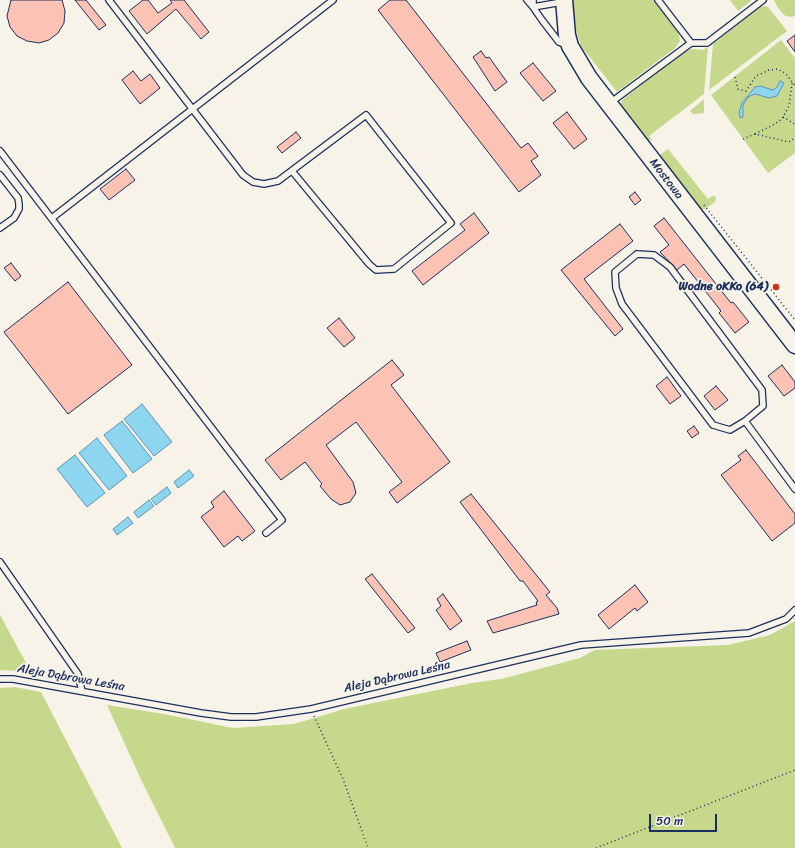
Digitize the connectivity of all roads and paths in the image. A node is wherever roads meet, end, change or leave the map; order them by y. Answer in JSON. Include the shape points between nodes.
{"nodes":[{"id":1,"x":109,"y":0,"type":"edge"},
{"id":2,"x":333,"y":0,"type":"edge"},
{"id":3,"x":528,"y":0,"type":"edge"},
{"id":4,"x":533,"y":0,"type":"edge"},
{"id":5,"x":658,"y":0,"type":"edge"},
{"id":6,"x":763,"y":0,"type":"edge"},
{"id":7,"x":564,"y":1,"type":"edge"},
{"id":8,"x":533,"y":7,"type":"junction"},
{"id":9,"x":690,"y":43,"type":"junction"},
{"id":10,"x":570,"y":46,"type":"junction"},
{"id":11,"x":735,"y":77,"type":"dead end"},
{"id":12,"x":792,"y":83,"type":"junction"},
{"id":13,"x":795,"y":86,"type":"edge"},
{"id":14,"x":608,"y":105,"type":"junction"},
{"id":15,"x":192,"y":109,"type":"junction"},
{"id":16,"x":783,"y":117,"type":"junction"},
{"id":17,"x":795,"y":124,"type":"edge"},
{"id":18,"x":755,"y":134,"type":"junction"},
{"id":19,"x":795,"y":138,"type":"edge"},
{"id":20,"x":744,"y":139,"type":"dead end"},
{"id":21,"x":0,"y":151,"type":"edge"},
{"id":22,"x":292,"y":171,"type":"junction"},
{"id":23,"x":0,"y":175,"type":"edge"},
{"id":24,"x":709,"y":212,"type":"dead end"},
{"id":25,"x":52,"y":218,"type":"junction"},
{"id":26,"x":0,"y":228,"type":"edge"},
{"id":27,"x":795,"y":320,"type":"edge"},
{"id":28,"x":795,"y":345,"type":"edge"},
{"id":29,"x":745,"y":421,"type":"junction"},
{"id":30,"x":795,"y":489,"type":"edge"},
{"id":31,"x":266,"y":533,"type":"dead end"},
{"id":32,"x":0,"y":562,"type":"edge"},
{"id":33,"x":795,"y":610,"type":"edge"},
{"id":34,"x":0,"y":679,"type":"edge"},
{"id":35,"x":82,"y":691,"type":"junction"},
{"id":36,"x":311,"y":709,"type":"junction"},
{"id":37,"x":795,"y":770,"type":"edge"},
{"id":38,"x":368,"y":848,"type":"edge"},
{"id":39,"x":596,"y":848,"type":"edge"}],
"edges":[{"from":1,"to":15,"type":"lane"},
{"from":2,"to":15,"type":"lane"},
{"from":3,"to":8,"type":"lane"},
{"from":4,"to":8,"type":"lane"},
{"from":5,"to":9,"type":"lane"},
{"from":6,"to":9,"type":"lane","via":[[707,43]]},
{"from":7,"to":8,"type":"lane"},
{"from":7,"to":10,"type":"street","name":"Mostowa"},
{"from":8,"to":10,"type":"lane","via":[[559,42]]},
{"from":9,"to":14,"type":"lane"},
{"from":10,"to":14,"type":"street","name":"Mostowa"},
{"from":11,"to":12,"type":"path","via":[[737,87],[742,91],[749,89],[754,77],[769,70],[782,71]]},
{"from":12,"to":13,"type":"path"},
{"from":12,"to":16,"type":"path","via":[[789,106]]},
{"from":14,"to":28,"type":"street","name":"Mostowa"},
{"from":15,"to":22,"type":"lane","via":[[243,175],[253,182],[264,184],[278,181]]},
{"from":15,"to":25,"type":"lane"},
{"from":16,"to":17,"type":"path"},
{"from":16,"to":18,"type":"path"},
{"from":18,"to":19,"type":"path","via":[[789,142]]},
{"from":18,"to":20,"type":"path"},
{"from":21,"to":25,"type":"lane"},
{"from":22,"to":22,"type":"lane","via":[[366,115],[451,223],[394,269],[376,270]]},
{"from":23,"to":26,"type":"lane","via":[[18,198],[19,209],[14,218]]},
{"from":24,"to":27,"type":"path"},
{"from":25,"to":31,"type":"lane","via":[[282,520]]},
{"from":29,"to":29,"type":"lane","via":[[763,406],[762,390],[670,267],[654,255],[637,254],[615,272],[616,288],[622,304],[714,425],[730,430]]},
{"from":29,"to":30,"type":"lane"},
{"from":32,"to":35,"type":"lane","via":[[78,674]]},
{"from":33,"to":36,"type":"lane","name":"Aleja Dąbrowa Leśna","via":[[786,619],[748,633],[581,645]]},
{"from":34,"to":35,"type":"lane","name":"Aleja Dąbrowa Leśna"},
{"from":35,"to":36,"type":"lane","name":"Aleja Dąbrowa Leśna","via":[[232,717],[256,717]]},
{"from":36,"to":38,"type":"path","via":[[343,779]]},
{"from":37,"to":39,"type":"path"}]}
